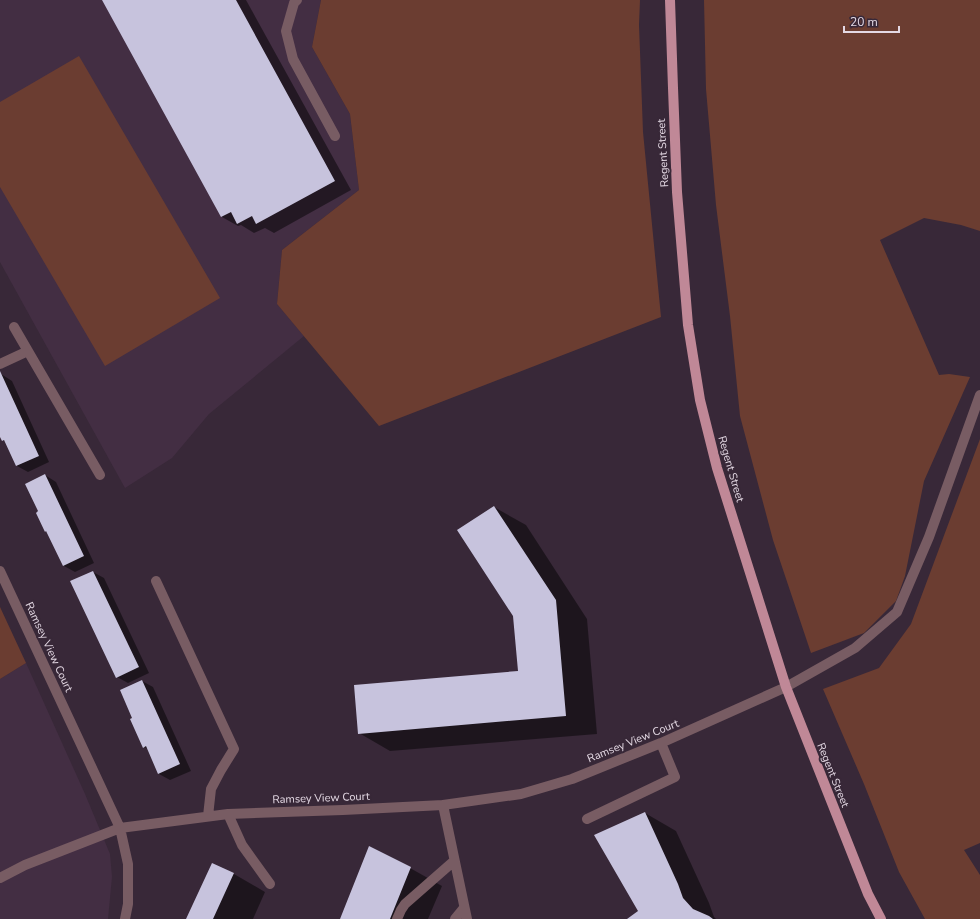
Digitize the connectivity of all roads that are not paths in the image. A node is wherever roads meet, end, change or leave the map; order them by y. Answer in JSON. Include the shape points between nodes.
{"nodes":[{"id":1,"x":297,"y":0,"type":"edge"},
{"id":2,"x":670,"y":0,"type":"edge"},
{"id":3,"x":335,"y":136,"type":"dead end"},
{"id":4,"x":14,"y":327,"type":"dead end"},
{"id":5,"x":28,"y":351,"type":"junction"},
{"id":6,"x":0,"y":364,"type":"edge"},
{"id":7,"x":980,"y":395,"type":"edge"},
{"id":8,"x":100,"y":475,"type":"dead end"},
{"id":9,"x":0,"y":571,"type":"edge"},
{"id":10,"x":156,"y":581,"type":"dead end"},
{"id":11,"x":786,"y":687,"type":"junction"},
{"id":12,"x":661,"y":744,"type":"junction"},
{"id":13,"x":443,"y":805,"type":"junction"},
{"id":14,"x":228,"y":814,"type":"junction"},
{"id":15,"x":208,"y":816,"type":"junction"},
{"id":16,"x":587,"y":819,"type":"dead end"},
{"id":17,"x":120,"y":828,"type":"junction"},
{"id":18,"x":454,"y":861,"type":"junction"},
{"id":19,"x":0,"y":878,"type":"edge"},
{"id":20,"x":270,"y":884,"type":"dead end"},
{"id":21,"x":464,"y":908,"type":"junction"},
{"id":22,"x":125,"y":919,"type":"edge"},
{"id":23,"x":397,"y":919,"type":"edge"},
{"id":24,"x":455,"y":919,"type":"edge"},
{"id":25,"x":467,"y":919,"type":"edge"},
{"id":26,"x":881,"y":919,"type":"edge"}],
"edges":[{"from":1,"to":3,"type":"street","via":[[286,31],[293,59]]},
{"from":2,"to":11,"type":"main road","name":"Regent Street","via":[[677,192],[688,325],[699,393],[717,468]]},
{"from":4,"to":5,"type":"street"},
{"from":5,"to":6,"type":"street"},
{"from":5,"to":8,"type":"street"},
{"from":7,"to":11,"type":"street","name":"Ramsey View Court","via":[[929,537],[897,612],[855,648]]},
{"from":9,"to":17,"type":"street","name":"Ramsey View Court"},
{"from":10,"to":15,"type":"street","via":[[234,749],[211,789]]},
{"from":11,"to":12,"type":"street","name":"Ramsey View Court"},
{"from":11,"to":26,"type":"main road","name":"Regent Street","via":[[868,894]]},
{"from":12,"to":13,"type":"street","name":"Ramsey View Court","via":[[572,779],[521,794]]},
{"from":12,"to":16,"type":"street","via":[[675,776]]},
{"from":13,"to":14,"type":"street","name":"Ramsey View Court"},
{"from":13,"to":18,"type":"street"},
{"from":14,"to":15,"type":"street","name":"Ramsey View Court"},
{"from":14,"to":20,"type":"street","via":[[242,845]]},
{"from":15,"to":17,"type":"street","name":"Ramsey View Court"},
{"from":17,"to":19,"type":"street"},
{"from":17,"to":22,"type":"street","via":[[128,864],[128,904]]},
{"from":18,"to":21,"type":"street"},
{"from":18,"to":23,"type":"street","via":[[405,904]]},
{"from":21,"to":24,"type":"street"},
{"from":21,"to":25,"type":"street"}]}
